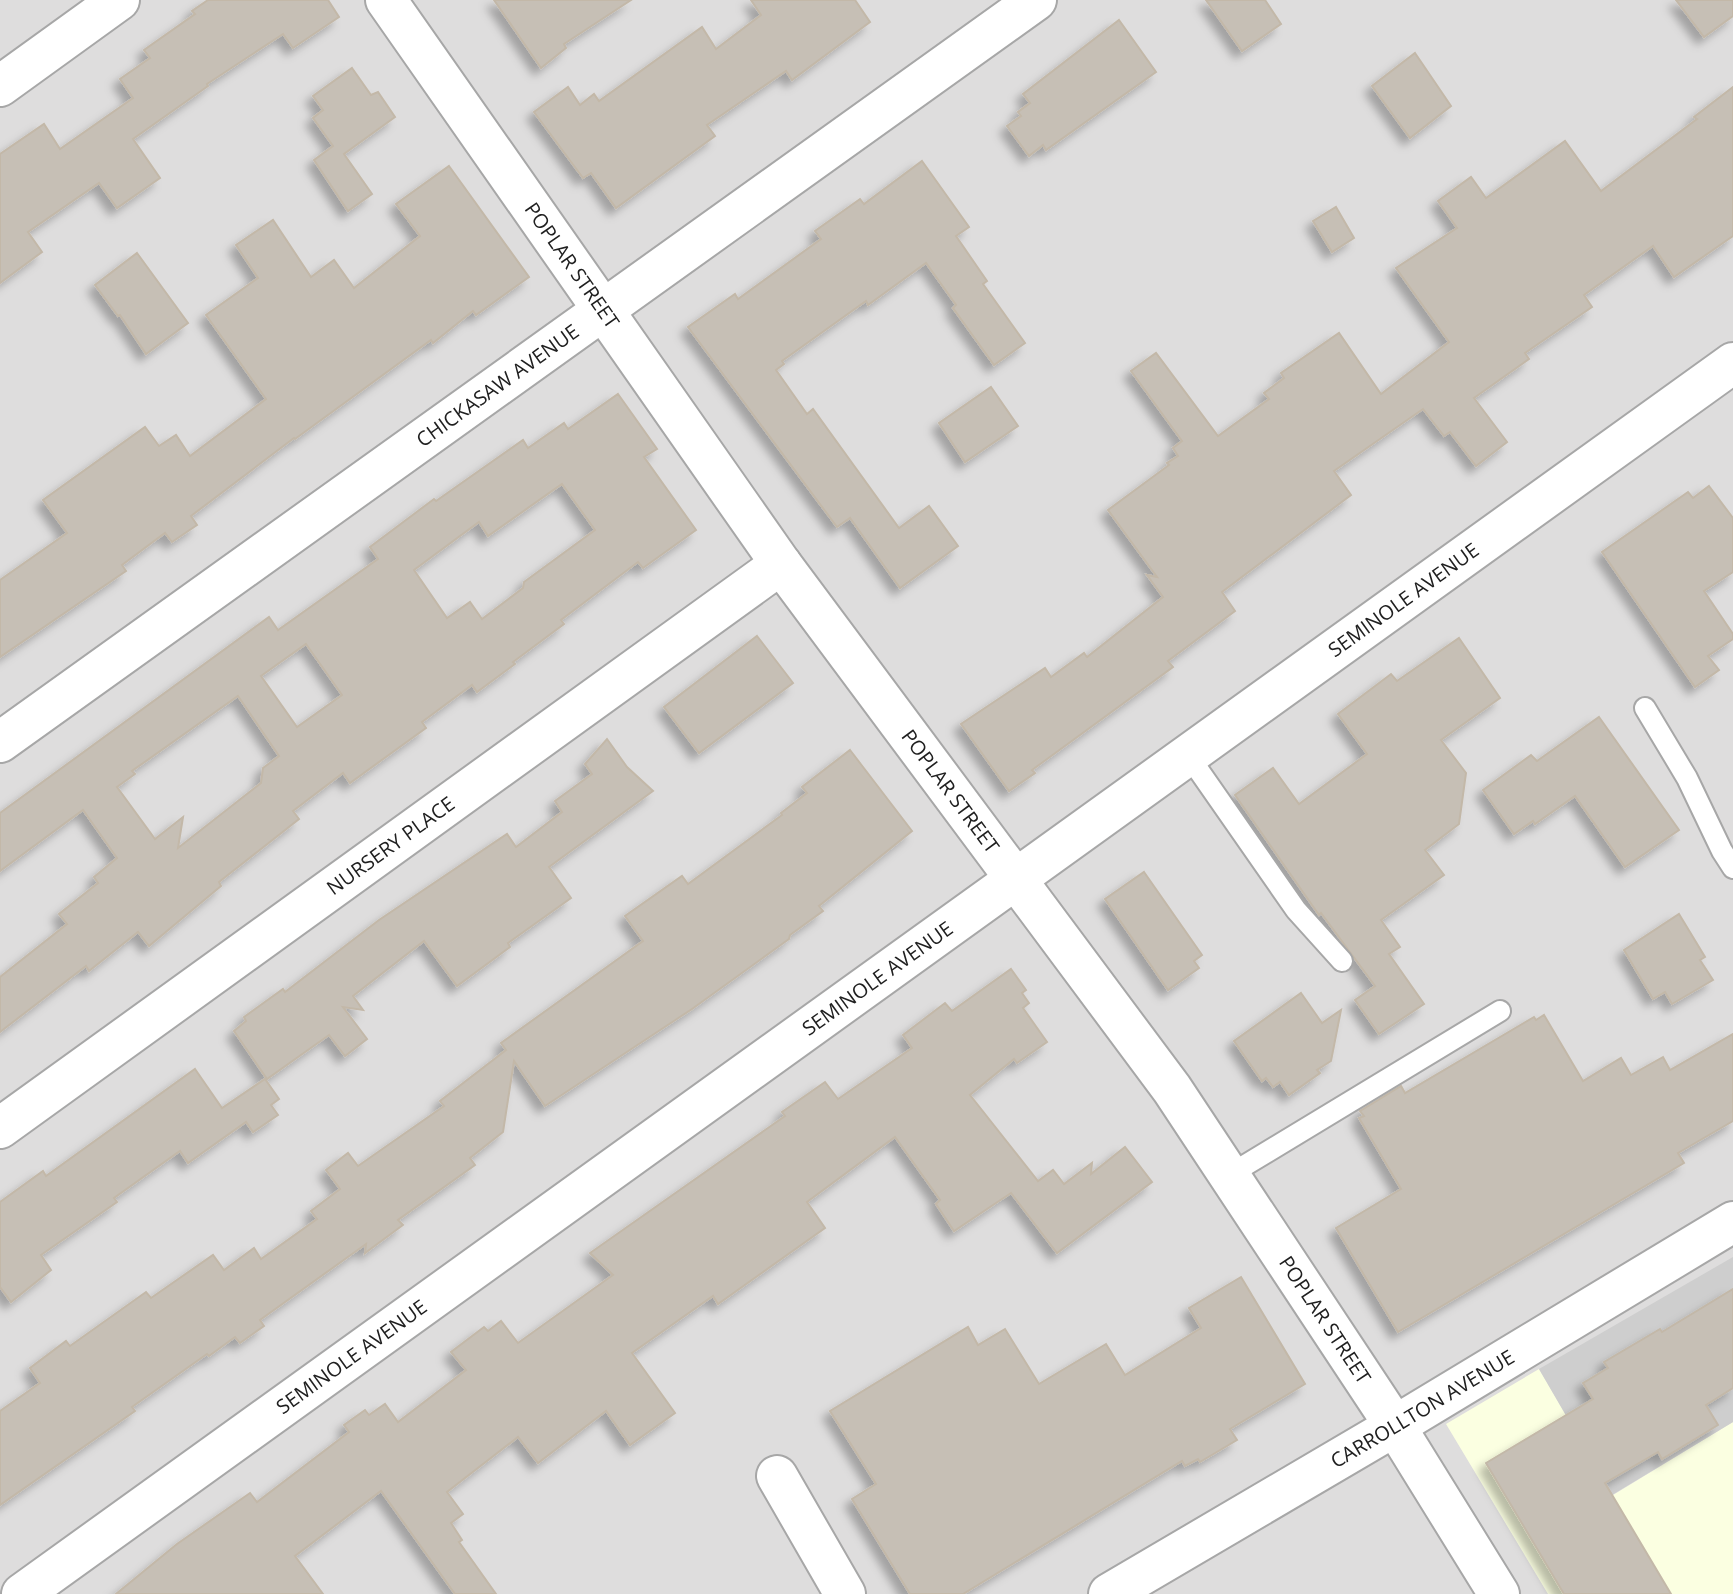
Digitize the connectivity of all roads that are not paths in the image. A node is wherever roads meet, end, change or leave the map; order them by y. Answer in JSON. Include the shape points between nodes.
{"nodes":[{"id":1,"x":119,"y":0,"type":"edge"},
{"id":2,"x":386,"y":0,"type":"edge"},
{"id":3,"x":1036,"y":0,"type":"edge"},
{"id":4,"x":0,"y":86,"type":"edge"},
{"id":5,"x":603,"y":309,"type":"junction"},
{"id":6,"x":1733,"y":363,"type":"edge"},
{"id":7,"x":781,"y":564,"type":"junction"},
{"id":8,"x":1645,"y":708,"type":"dead end"},
{"id":9,"x":0,"y":742,"type":"edge"},
{"id":10,"x":1188,"y":755,"type":"junction"},
{"id":11,"x":1733,"y":868,"type":"edge"},
{"id":12,"x":1016,"y":879,"type":"junction"},
{"id":13,"x":1342,"y":961,"type":"dead end"},
{"id":14,"x":1500,"y":1011,"type":"dead end"},
{"id":15,"x":0,"y":1128,"type":"edge"},
{"id":16,"x":1229,"y":1175,"type":"junction"},
{"id":17,"x":1733,"y":1222,"type":"edge"},
{"id":18,"x":1395,"y":1426,"type":"junction"},
{"id":19,"x":777,"y":1476,"type":"dead end"},
{"id":20,"x":22,"y":1594,"type":"edge"},
{"id":21,"x":845,"y":1594,"type":"edge"},
{"id":22,"x":1109,"y":1594,"type":"edge"},
{"id":23,"x":1499,"y":1594,"type":"edge"}],
"edges":[{"from":1,"to":4,"type":"street"},
{"from":2,"to":5,"type":"street","name":"POPLAR STREET"},
{"from":3,"to":5,"type":"street","name":"CHICKASAW AVENUE"},
{"from":5,"to":7,"type":"street","name":"POPLAR STREET"},
{"from":5,"to":9,"type":"street","name":"CHICKASAW AVENUE"},
{"from":6,"to":10,"type":"street","name":"SEMINOLE AVENUE"},
{"from":7,"to":12,"type":"street","name":"POPLAR STREET"},
{"from":7,"to":15,"type":"street","name":"NURSERY PLACE"},
{"from":8,"to":11,"type":"lane"},
{"from":10,"to":12,"type":"street","name":"SEMINOLE AVENUE"},
{"from":10,"to":13,"type":"lane","via":[[1296,910]]},
{"from":12,"to":16,"type":"street","name":"POPLAR STREET"},
{"from":12,"to":20,"type":"street","name":"SEMINOLE AVENUE"},
{"from":14,"to":16,"type":"lane"},
{"from":16,"to":18,"type":"street","name":"POPLAR STREET"},
{"from":17,"to":18,"type":"street","name":"CARROLLTON AVENUE"},
{"from":18,"to":22,"type":"street","name":"CARROLLTON AVENUE"},
{"from":18,"to":23,"type":"street","name":"POPLAR STREET"},
{"from":19,"to":21,"type":"street"}]}
